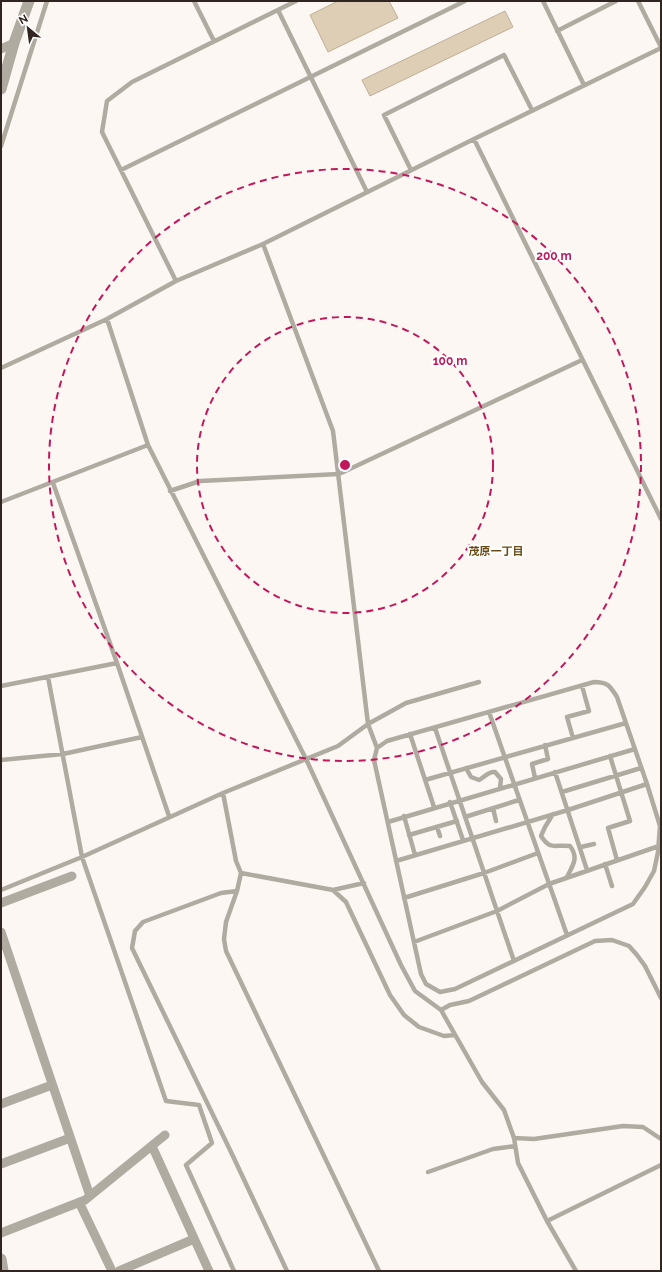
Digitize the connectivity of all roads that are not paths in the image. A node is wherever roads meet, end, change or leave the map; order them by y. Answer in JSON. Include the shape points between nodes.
{"nodes":[{"id":1,"x":28,"y":1,"type":"edge"},
{"id":2,"x":47,"y":1,"type":"edge"},
{"id":3,"x":194,"y":1,"type":"edge"},
{"id":4,"x":296,"y":1,"type":"edge"},
{"id":5,"x":465,"y":1,"type":"edge"},
{"id":6,"x":543,"y":1,"type":"edge"},
{"id":7,"x":616,"y":1,"type":"edge"},
{"id":8,"x":638,"y":1,"type":"edge"},
{"id":9,"x":278,"y":10,"type":"junction"},
{"id":10,"x":557,"y":31,"type":"junction"},
{"id":11,"x":214,"y":42,"type":"junction"},
{"id":12,"x":14,"y":43,"type":"junction"},
{"id":13,"x":661,"y":47,"type":"edge"},
{"id":14,"x":1,"y":49,"type":"edge"},
{"id":15,"x":311,"y":76,"type":"junction"},
{"id":16,"x":584,"y":85,"type":"junction"},
{"id":17,"x":1,"y":89,"type":"edge"},
{"id":18,"x":532,"y":110,"type":"junction"},
{"id":19,"x":474,"y":139,"type":"junction"},
{"id":20,"x":1,"y":146,"type":"edge"},
{"id":21,"x":121,"y":170,"type":"junction"},
{"id":22,"x":411,"y":170,"type":"junction"},
{"id":23,"x":367,"y":192,"type":"junction"},
{"id":24,"x":263,"y":244,"type":"junction"},
{"id":25,"x":176,"y":281,"type":"junction"},
{"id":26,"x":107,"y":319,"type":"junction"},
{"id":27,"x":582,"y":360,"type":"junction"},
{"id":28,"x":1,"y":368,"type":"edge"},
{"id":29,"x":148,"y":446,"type":"junction"},
{"id":30,"x":339,"y":474,"type":"junction"},
{"id":31,"x":53,"y":483,"type":"junction"},
{"id":32,"x":170,"y":491,"type":"junction"},
{"id":33,"x":1,"y":502,"type":"edge"},
{"id":34,"x":661,"y":519,"type":"edge"},
{"id":35,"x":117,"y":663,"type":"junction"},
{"id":36,"x":48,"y":677,"type":"junction"},
{"id":37,"x":479,"y":682,"type":"dead end"},
{"id":38,"x":1,"y":686,"type":"edge"},
{"id":39,"x":582,"y":686,"type":"junction"},
{"id":40,"x":489,"y":712,"type":"junction"},
{"id":41,"x":626,"y":723,"type":"junction"},
{"id":42,"x":368,"y":724,"type":"junction"},
{"id":43,"x":435,"y":728,"type":"junction"},
{"id":44,"x":410,"y":734,"type":"junction"},
{"id":45,"x":142,"y":737,"type":"junction"},
{"id":46,"x":573,"y":738,"type":"junction"},
{"id":47,"x":545,"y":745,"type":"junction"},
{"id":48,"x":377,"y":748,"type":"junction"},
{"id":49,"x":634,"y":749,"type":"junction"},
{"id":50,"x":63,"y":754,"type":"junction"},
{"id":51,"x":610,"y":756,"type":"junction"},
{"id":52,"x":504,"y":757,"type":"junction"},
{"id":53,"x":306,"y":758,"type":"junction"},
{"id":54,"x":1,"y":760,"type":"edge"},
{"id":55,"x":466,"y":768,"type":"junction"},
{"id":56,"x":641,"y":768,"type":"junction"},
{"id":57,"x":450,"y":772,"type":"junction"},
{"id":58,"x":555,"y":772,"type":"junction"},
{"id":59,"x":617,"y":775,"type":"junction"},
{"id":60,"x":535,"y":778,"type":"junction"},
{"id":61,"x":425,"y":780,"type":"junction"},
{"id":62,"x":514,"y":783,"type":"junction"},
{"id":63,"x":647,"y":784,"type":"junction"},
{"id":64,"x":500,"y":788,"type":"junction"},
{"id":65,"x":562,"y":792,"type":"junction"},
{"id":66,"x":621,"y":792,"type":"junction"},
{"id":67,"x":223,"y":793,"type":"junction"},
{"id":68,"x":460,"y":799,"type":"junction"},
{"id":69,"x":519,"y":800,"type":"junction"},
{"id":70,"x":450,"y":802,"type":"junction"},
{"id":71,"x":434,"y":807,"type":"junction"},
{"id":72,"x":492,"y":808,"type":"junction"},
{"id":73,"x":568,"y":810,"type":"junction"},
{"id":74,"x":553,"y":814,"type":"junction"},
{"id":75,"x":169,"y":816,"type":"junction"},
{"id":76,"x":404,"y":816,"type":"junction"},
{"id":77,"x":465,"y":816,"type":"junction"},
{"id":78,"x":456,"y":821,"type":"junction"},
{"id":79,"x":496,"y":821,"type":"dead end"},
{"id":80,"x":388,"y":822,"type":"junction"},
{"id":81,"x":527,"y":822,"type":"junction"},
{"id":82,"x":437,"y":827,"type":"junction"},
{"id":83,"x":409,"y":835,"type":"junction"},
{"id":84,"x":440,"y":836,"type":"dead end"},
{"id":85,"x":472,"y":837,"type":"junction"},
{"id":86,"x":463,"y":840,"type":"junction"},
{"id":87,"x":594,"y":844,"type":"dead end"},
{"id":88,"x":659,"y":846,"type":"junction"},
{"id":89,"x":581,"y":847,"type":"junction"},
{"id":90,"x":538,"y":853,"type":"junction"},
{"id":91,"x":415,"y":855,"type":"junction"},
{"id":92,"x":82,"y":857,"type":"junction"},
{"id":93,"x":617,"y":860,"type":"junction"},
{"id":94,"x":396,"y":861,"type":"junction"},
{"id":95,"x":605,"y":864,"type":"junction"},
{"id":96,"x":587,"y":870,"type":"junction"},
{"id":97,"x":241,"y":873,"type":"junction"},
{"id":98,"x":484,"y":873,"type":"junction"},
{"id":99,"x":72,"y":876,"type":"dead end"},
{"id":100,"x":567,"y":877,"type":"junction"},
{"id":101,"x":364,"y":883,"type":"junction"},
{"id":102,"x":549,"y":884,"type":"junction"},
{"id":103,"x":612,"y":886,"type":"dead end"},
{"id":104,"x":1,"y":890,"type":"edge"},
{"id":105,"x":333,"y":890,"type":"junction"},
{"id":106,"x":237,"y":891,"type":"junction"},
{"id":107,"x":404,"y":898,"type":"junction"},
{"id":108,"x":1,"y":903,"type":"edge"},
{"id":109,"x":497,"y":911,"type":"junction"},
{"id":110,"x":1,"y":932,"type":"edge"},
{"id":111,"x":567,"y":935,"type":"junction"},
{"id":112,"x":414,"y":942,"type":"junction"},
{"id":113,"x":514,"y":961,"type":"junction"},
{"id":114,"x":661,"y":998,"type":"edge"},
{"id":115,"x":441,"y":1010,"type":"junction"},
{"id":116,"x":455,"y":1035,"type":"junction"},
{"id":117,"x":52,"y":1085,"type":"junction"},
{"id":118,"x":1,"y":1104,"type":"edge"},
{"id":119,"x":165,"y":1135,"type":"dead end"},
{"id":120,"x":70,"y":1138,"type":"junction"},
{"id":121,"x":514,"y":1138,"type":"junction"},
{"id":122,"x":661,"y":1139,"type":"edge"},
{"id":123,"x":152,"y":1146,"type":"junction"},
{"id":124,"x":515,"y":1146,"type":"junction"},
{"id":125,"x":1,"y":1164,"type":"edge"},
{"id":126,"x":661,"y":1165,"type":"edge"},
{"id":127,"x":428,"y":1172,"type":"dead end"},
{"id":128,"x":90,"y":1196,"type":"junction"},
{"id":129,"x":79,"y":1202,"type":"junction"},
{"id":130,"x":547,"y":1221,"type":"junction"},
{"id":131,"x":1,"y":1233,"type":"edge"},
{"id":132,"x":194,"y":1239,"type":"junction"},
{"id":133,"x":1,"y":1259,"type":"edge"},
{"id":134,"x":3,"y":1271,"type":"edge"},
{"id":135,"x":112,"y":1271,"type":"edge"},
{"id":136,"x":119,"y":1271,"type":"edge"},
{"id":137,"x":208,"y":1271,"type":"edge"},
{"id":138,"x":234,"y":1271,"type":"edge"},
{"id":139,"x":287,"y":1271,"type":"edge"},
{"id":140,"x":379,"y":1271,"type":"edge"},
{"id":141,"x":576,"y":1271,"type":"edge"}],
"edges":[{"from":1,"to":12,"type":"street"},
{"from":2,"to":20,"type":"lane"},
{"from":3,"to":11,"type":"lane"},
{"from":4,"to":9,"type":"lane"},
{"from":5,"to":15,"type":"lane"},
{"from":6,"to":10,"type":"lane"},
{"from":7,"to":10,"type":"lane"},
{"from":8,"to":13,"type":"lane"},
{"from":9,"to":11,"type":"lane"},
{"from":9,"to":15,"type":"lane"},
{"from":10,"to":16,"type":"lane"},
{"from":11,"to":21,"type":"lane","via":[[132,82],[108,100],[102,132]]},
{"from":12,"to":14,"type":"street"},
{"from":12,"to":17,"type":"street"},
{"from":13,"to":16,"type":"lane"},
{"from":15,"to":21,"type":"lane"},
{"from":15,"to":23,"type":"lane"},
{"from":16,"to":18,"type":"lane"},
{"from":18,"to":19,"type":"lane"},
{"from":18,"to":22,"type":"lane","via":[[504,55],[384,115]]},
{"from":19,"to":22,"type":"lane"},
{"from":19,"to":27,"type":"lane"},
{"from":21,"to":25,"type":"lane"},
{"from":22,"to":23,"type":"lane"},
{"from":23,"to":24,"type":"lane"},
{"from":24,"to":25,"type":"lane"},
{"from":24,"to":30,"type":"lane","via":[[333,431]]},
{"from":25,"to":26,"type":"lane"},
{"from":26,"to":28,"type":"lane"},
{"from":26,"to":29,"type":"lane"},
{"from":27,"to":30,"type":"lane"},
{"from":27,"to":34,"type":"lane"},
{"from":29,"to":31,"type":"lane"},
{"from":29,"to":32,"type":"lane"},
{"from":30,"to":32,"type":"lane","via":[[200,481]]},
{"from":30,"to":42,"type":"lane"},
{"from":31,"to":33,"type":"lane"},
{"from":31,"to":35,"type":"lane"},
{"from":32,"to":53,"type":"lane"},
{"from":35,"to":36,"type":"lane"},
{"from":35,"to":45,"type":"lane"},
{"from":36,"to":38,"type":"lane"},
{"from":36,"to":50,"type":"lane"},
{"from":37,"to":42,"type":"lane","via":[[406,703]]},
{"from":39,"to":40,"type":"lane"},
{"from":39,"to":41,"type":"lane","via":[[603,682],[611,687]]},
{"from":39,"to":46,"type":"lane","via":[[589,711],[567,717]]},
{"from":40,"to":43,"type":"lane"},
{"from":40,"to":52,"type":"lane"},
{"from":41,"to":46,"type":"lane"},
{"from":41,"to":49,"type":"lane"},
{"from":42,"to":48,"type":"lane"},
{"from":42,"to":53,"type":"lane","via":[[338,746]]},
{"from":43,"to":44,"type":"lane"},
{"from":43,"to":57,"type":"lane"},
{"from":44,"to":48,"type":"lane","via":[[387,741]]},
{"from":44,"to":61,"type":"lane"},
{"from":45,"to":50,"type":"lane"},
{"from":45,"to":75,"type":"lane"},
{"from":46,"to":47,"type":"lane"},
{"from":47,"to":52,"type":"lane"},
{"from":47,"to":60,"type":"lane","via":[[548,759],[532,764]]},
{"from":48,"to":80,"type":"lane","via":[[374,760]]},
{"from":49,"to":51,"type":"lane"},
{"from":49,"to":56,"type":"lane"},
{"from":50,"to":54,"type":"lane"},
{"from":50,"to":92,"type":"lane"},
{"from":51,"to":58,"type":"lane"},
{"from":51,"to":59,"type":"lane"},
{"from":52,"to":55,"type":"lane"},
{"from":52,"to":62,"type":"lane"},
{"from":53,"to":67,"type":"lane"},
{"from":53,"to":101,"type":"lane"},
{"from":55,"to":57,"type":"lane"},
{"from":55,"to":64,"type":"lane","via":[[471,777],[479,780],[488,773],[495,772],[501,779]]},
{"from":56,"to":59,"type":"lane"},
{"from":56,"to":63,"type":"lane"},
{"from":57,"to":61,"type":"lane"},
{"from":57,"to":68,"type":"lane"},
{"from":58,"to":60,"type":"lane"},
{"from":58,"to":65,"type":"lane"},
{"from":59,"to":65,"type":"lane"},
{"from":59,"to":66,"type":"lane"},
{"from":60,"to":62,"type":"lane"},
{"from":61,"to":71,"type":"lane"},
{"from":62,"to":64,"type":"lane"},
{"from":62,"to":69,"type":"lane"},
{"from":63,"to":66,"type":"lane"},
{"from":63,"to":88,"type":"lane","via":[[660,826]]},
{"from":64,"to":68,"type":"lane"},
{"from":65,"to":73,"type":"lane"},
{"from":66,"to":73,"type":"lane"},
{"from":66,"to":93,"type":"lane","via":[[630,821],[608,828]]},
{"from":67,"to":75,"type":"lane"},
{"from":67,"to":97,"type":"lane","via":[[236,861]]},
{"from":68,"to":70,"type":"lane"},
{"from":68,"to":77,"type":"lane"},
{"from":69,"to":72,"type":"lane"},
{"from":69,"to":81,"type":"lane"},
{"from":70,"to":71,"type":"lane"},
{"from":70,"to":78,"type":"lane"},
{"from":71,"to":76,"type":"lane"},
{"from":72,"to":77,"type":"lane"},
{"from":72,"to":79,"type":"lane"},
{"from":73,"to":74,"type":"lane"},
{"from":73,"to":89,"type":"lane"},
{"from":74,"to":81,"type":"lane"},
{"from":74,"to":100,"type":"lane","via":[[541,836],[553,847],[570,846],[574,852],[574,862]]},
{"from":75,"to":92,"type":"lane"},
{"from":76,"to":80,"type":"lane"},
{"from":76,"to":83,"type":"lane"},
{"from":77,"to":85,"type":"lane"},
{"from":78,"to":82,"type":"lane"},
{"from":78,"to":86,"type":"lane"},
{"from":80,"to":94,"type":"lane"},
{"from":81,"to":85,"type":"lane"},
{"from":81,"to":90,"type":"lane"},
{"from":82,"to":83,"type":"lane"},
{"from":82,"to":84,"type":"lane"},
{"from":83,"to":91,"type":"lane"},
{"from":85,"to":86,"type":"lane"},
{"from":85,"to":98,"type":"lane"},
{"from":86,"to":91,"type":"lane"},
{"from":87,"to":89,"type":"lane"},
{"from":88,"to":93,"type":"lane"},
{"from":88,"to":111,"type":"lane","via":[[654,871],[633,904]]},
{"from":89,"to":96,"type":"lane"},
{"from":90,"to":98,"type":"lane"},
{"from":90,"to":102,"type":"lane"},
{"from":91,"to":94,"type":"lane"},
{"from":92,"to":104,"type":"lane"},
{"from":92,"to":138,"type":"lane","via":[[166,1101],[199,1105],[212,1143],[186,1166]]},
{"from":93,"to":95,"type":"lane"},
{"from":94,"to":107,"type":"lane"},
{"from":95,"to":96,"type":"lane"},
{"from":95,"to":103,"type":"lane"},
{"from":96,"to":100,"type":"lane"},
{"from":97,"to":105,"type":"lane"},
{"from":97,"to":106,"type":"lane"},
{"from":98,"to":107,"type":"lane"},
{"from":98,"to":109,"type":"lane"},
{"from":99,"to":108,"type":"street"},
{"from":100,"to":102,"type":"lane"},
{"from":101,"to":105,"type":"lane"},
{"from":101,"to":115,"type":"lane","via":[[415,991]]},
{"from":102,"to":109,"type":"lane"},
{"from":102,"to":111,"type":"lane"},
{"from":105,"to":116,"type":"lane","via":[[346,902],[390,995],[404,1015],[419,1027],[444,1036]]},
{"from":106,"to":139,"type":"lane","via":[[221,893],[144,922],[135,931],[132,948]]},
{"from":106,"to":140,"type":"lane","via":[[226,922],[226,951]]},
{"from":107,"to":112,"type":"lane"},
{"from":109,"to":112,"type":"lane"},
{"from":109,"to":113,"type":"lane"},
{"from":110,"to":117,"type":"street"},
{"from":111,"to":113,"type":"lane"},
{"from":112,"to":113,"type":"lane","via":[[421,974],[426,984],[440,992],[455,989]]},
{"from":114,"to":115,"type":"lane","via":[[637,955],[629,946],[612,940],[595,941],[469,1000]]},
{"from":115,"to":116,"type":"lane"},
{"from":116,"to":121,"type":"lane","via":[[482,1082],[504,1110]]},
{"from":117,"to":118,"type":"street"},
{"from":117,"to":120,"type":"street"},
{"from":119,"to":123,"type":"street"},
{"from":120,"to":125,"type":"street"},
{"from":120,"to":128,"type":"street"},
{"from":121,"to":122,"type":"lane","via":[[534,1139],[623,1126],[643,1126]]},
{"from":121,"to":124,"type":"lane"},
{"from":123,"to":128,"type":"street"},
{"from":123,"to":132,"type":"street"},
{"from":124,"to":127,"type":"lane","via":[[493,1149]]},
{"from":124,"to":130,"type":"lane","via":[[518,1164]]},
{"from":126,"to":130,"type":"lane"},
{"from":128,"to":129,"type":"street"},
{"from":129,"to":131,"type":"street"},
{"from":129,"to":135,"type":"street"},
{"from":130,"to":141,"type":"lane"},
{"from":132,"to":136,"type":"street"},
{"from":132,"to":137,"type":"street"},
{"from":133,"to":134,"type":"street"}]}
